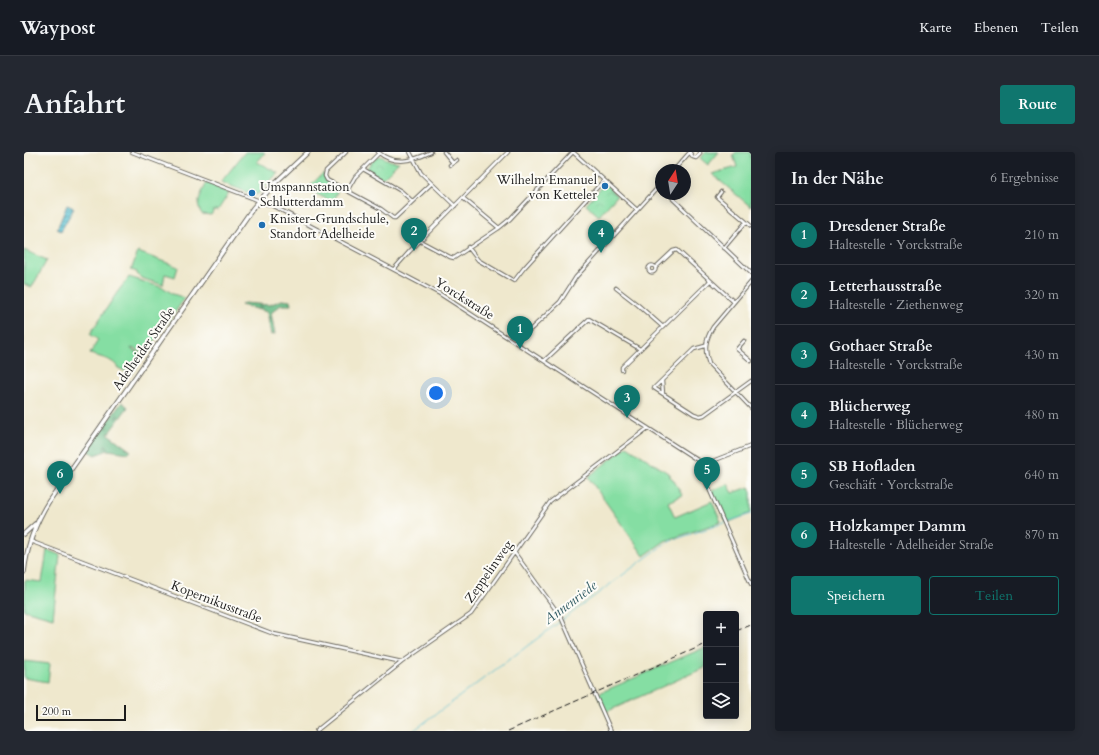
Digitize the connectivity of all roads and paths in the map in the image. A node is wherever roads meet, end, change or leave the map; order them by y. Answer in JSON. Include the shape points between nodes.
{"nodes":[{"id":1,"x":132,"y":152,"type":"edge"},
{"id":2,"x":308,"y":152,"type":"edge"},
{"id":3,"x":346,"y":152,"type":"edge"},
{"id":4,"x":378,"y":152,"type":"edge"},
{"id":5,"x":410,"y":152,"type":"edge"},
{"id":6,"x":431,"y":152,"type":"edge"},
{"id":7,"x":444,"y":152,"type":"edge"},
{"id":8,"x":508,"y":152,"type":"edge"},
{"id":9,"x":573,"y":152,"type":"edge"},
{"id":10,"x":690,"y":152,"type":"edge"},
{"id":11,"x":700,"y":152,"type":"edge"},
{"id":12,"x":413,"y":159,"type":"junction"},
{"id":13,"x":456,"y":160,"type":"dead end"},
{"id":14,"x":679,"y":164,"type":"edge"},
{"id":15,"x":363,"y":169,"type":"junction"},
{"id":16,"x":604,"y":180,"type":"junction"},
{"id":17,"x":431,"y":184,"type":"junction"},
{"id":18,"x":655,"y":190,"type":"edge"},
{"id":19,"x":347,"y":191,"type":"junction"},
{"id":20,"x":721,"y":192,"type":"dead end"},
{"id":21,"x":463,"y":198,"type":"junction"},
{"id":22,"x":258,"y":200,"type":"junction"},
{"id":23,"x":674,"y":200,"type":"edge"},
{"id":24,"x":412,"y":201,"type":"junction"},
{"id":25,"x":455,"y":206,"type":"junction"},
{"id":26,"x":636,"y":210,"type":"junction"},
{"id":27,"x":746,"y":222,"type":"junction"},
{"id":28,"x":751,"y":226,"type":"edge"},
{"id":29,"x":499,"y":228,"type":"junction"},
{"id":30,"x":420,"y":241,"type":"junction"},
{"id":31,"x":468,"y":247,"type":"junction"},
{"id":32,"x":724,"y":248,"type":"junction"},
{"id":33,"x":656,"y":267,"type":"dead end"},
{"id":34,"x":394,"y":269,"type":"junction"},
{"id":35,"x":751,"y":273,"type":"edge"},
{"id":36,"x":710,"y":281,"type":"junction"},
{"id":37,"x":751,"y":282,"type":"edge"},
{"id":38,"x":616,"y":288,"type":"dead end"},
{"id":39,"x":734,"y":302,"type":"junction"},
{"id":40,"x":663,"y":327,"type":"junction"},
{"id":41,"x":744,"y":341,"type":"dead end"},
{"id":42,"x":514,"y":342,"type":"junction"},
{"id":43,"x":705,"y":346,"type":"junction"},
{"id":44,"x":640,"y":349,"type":"junction"},
{"id":45,"x":544,"y":361,"type":"junction"},
{"id":46,"x":751,"y":361,"type":"edge"},
{"id":47,"x":622,"y":370,"type":"dead end"},
{"id":48,"x":662,"y":381,"type":"junction"},
{"id":49,"x":751,"y":381,"type":"edge"},
{"id":50,"x":736,"y":392,"type":"junction"},
{"id":51,"x":663,"y":394,"type":"junction"},
{"id":52,"x":751,"y":408,"type":"edge"},
{"id":53,"x":648,"y":428,"type":"junction"},
{"id":54,"x":751,"y":446,"type":"edge"},
{"id":55,"x":702,"y":463,"type":"junction"},
{"id":56,"x":36,"y":524,"type":"junction"},
{"id":57,"x":24,"y":535,"type":"edge"},
{"id":58,"x":29,"y":541,"type":"junction"},
{"id":59,"x":514,"y":552,"type":"junction"},
{"id":60,"x":24,"y":572,"type":"edge"},
{"id":61,"x":751,"y":584,"type":"edge"},
{"id":62,"x":402,"y":662,"type":"junction"},
{"id":63,"x":316,"y":731,"type":"edge"},
{"id":64,"x":611,"y":731,"type":"edge"}],
"edges":[{"from":1,"to":22,"type":"street","name":"Yorckstraße"},
{"from":2,"to":22,"type":"main road","name":"Adelheider Straße"},
{"from":3,"to":19,"type":"street","via":[[325,173],[327,180]]},
{"from":4,"to":12,"type":"street","via":[[392,160]]},
{"from":4,"to":15,"type":"street"},
{"from":5,"to":12,"type":"street"},
{"from":6,"to":12,"type":"street"},
{"from":7,"to":13,"type":"street","via":[[452,164]]},
{"from":8,"to":21,"type":"street"},
{"from":9,"to":16,"type":"street"},
{"from":9,"to":29,"type":"street"},
{"from":10,"to":11,"type":"street","via":[[696,158]]},
{"from":10,"to":14,"type":"street"},
{"from":12,"to":17,"type":"street"},
{"from":15,"to":19,"type":"street"},
{"from":15,"to":24,"type":"street","via":[[401,191]]},
{"from":16,"to":26,"type":"street"},
{"from":16,"to":31,"type":"street","via":[[514,281],[478,260]]},
{"from":17,"to":24,"type":"street"},
{"from":17,"to":25,"type":"street"},
{"from":18,"to":26,"type":"street"},
{"from":19,"to":24,"type":"street","via":[[393,218]]},
{"from":20,"to":27,"type":"street","via":[[717,197]]},
{"from":21,"to":25,"type":"street"},
{"from":21,"to":29,"type":"street"},
{"from":22,"to":34,"type":"street","name":"Yorckstraße"},
{"from":22,"to":56,"type":"main road","name":"Adelheider Straße"},
{"from":23,"to":32,"type":"street"},
{"from":25,"to":30,"type":"street"},
{"from":26,"to":42,"type":"street","via":[[576,277],[560,302]]},
{"from":27,"to":28,"type":"street"},
{"from":27,"to":32,"type":"street"},
{"from":29,"to":31,"type":"street"},
{"from":30,"to":31,"type":"street","via":[[452,258]]},
{"from":30,"to":34,"type":"street"},
{"from":32,"to":35,"type":"street"},
{"from":33,"to":36,"type":"street","via":[[677,250]]},
{"from":34,"to":42,"type":"street","name":"Yorckstraße","via":[[440,294]]},
{"from":36,"to":39,"type":"street"},
{"from":36,"to":40,"type":"street"},
{"from":37,"to":39,"type":"street"},
{"from":38,"to":40,"type":"street"},
{"from":39,"to":43,"type":"street","via":[[713,327]]},
{"from":40,"to":44,"type":"street"},
{"from":41,"to":46,"type":"street","via":[[737,349]]},
{"from":42,"to":45,"type":"street","name":"Yorckstraße"},
{"from":43,"to":48,"type":"street","via":[[694,349]]},
{"from":43,"to":50,"type":"street","via":[[709,364]]},
{"from":44,"to":45,"type":"street","via":[[589,319]]},
{"from":44,"to":47,"type":"street"},
{"from":45,"to":53,"type":"street","name":"Yorckstraße"},
{"from":48,"to":51,"type":"street"},
{"from":48,"to":51,"type":"street","via":[[654,388]]},
{"from":49,"to":50,"type":"street"},
{"from":50,"to":51,"type":"street","via":[[700,416]]},
{"from":50,"to":52,"type":"street"},
{"from":53,"to":55,"type":"street","name":"Yorckstraße"},
{"from":53,"to":59,"type":"street","name":"Zeppelinweg","via":[[550,502]]},
{"from":54,"to":55,"type":"street"},
{"from":55,"to":61,"type":"street","via":[[701,468]]},
{"from":56,"to":57,"type":"main road"},
{"from":56,"to":58,"type":"main road","name":"Adelheider Straße"},
{"from":57,"to":58,"type":"main road"},
{"from":58,"to":60,"type":"main road","name":"Adelheider Straße"},
{"from":58,"to":62,"type":"street","name":"Kopernikusstraße","via":[[274,634]]},
{"from":59,"to":62,"type":"street","name":"Zeppelinweg","via":[[471,614]]},
{"from":59,"to":64,"type":"street","via":[[564,623]]},
{"from":62,"to":63,"type":"street","name":"Zeppelinweg"}]}
